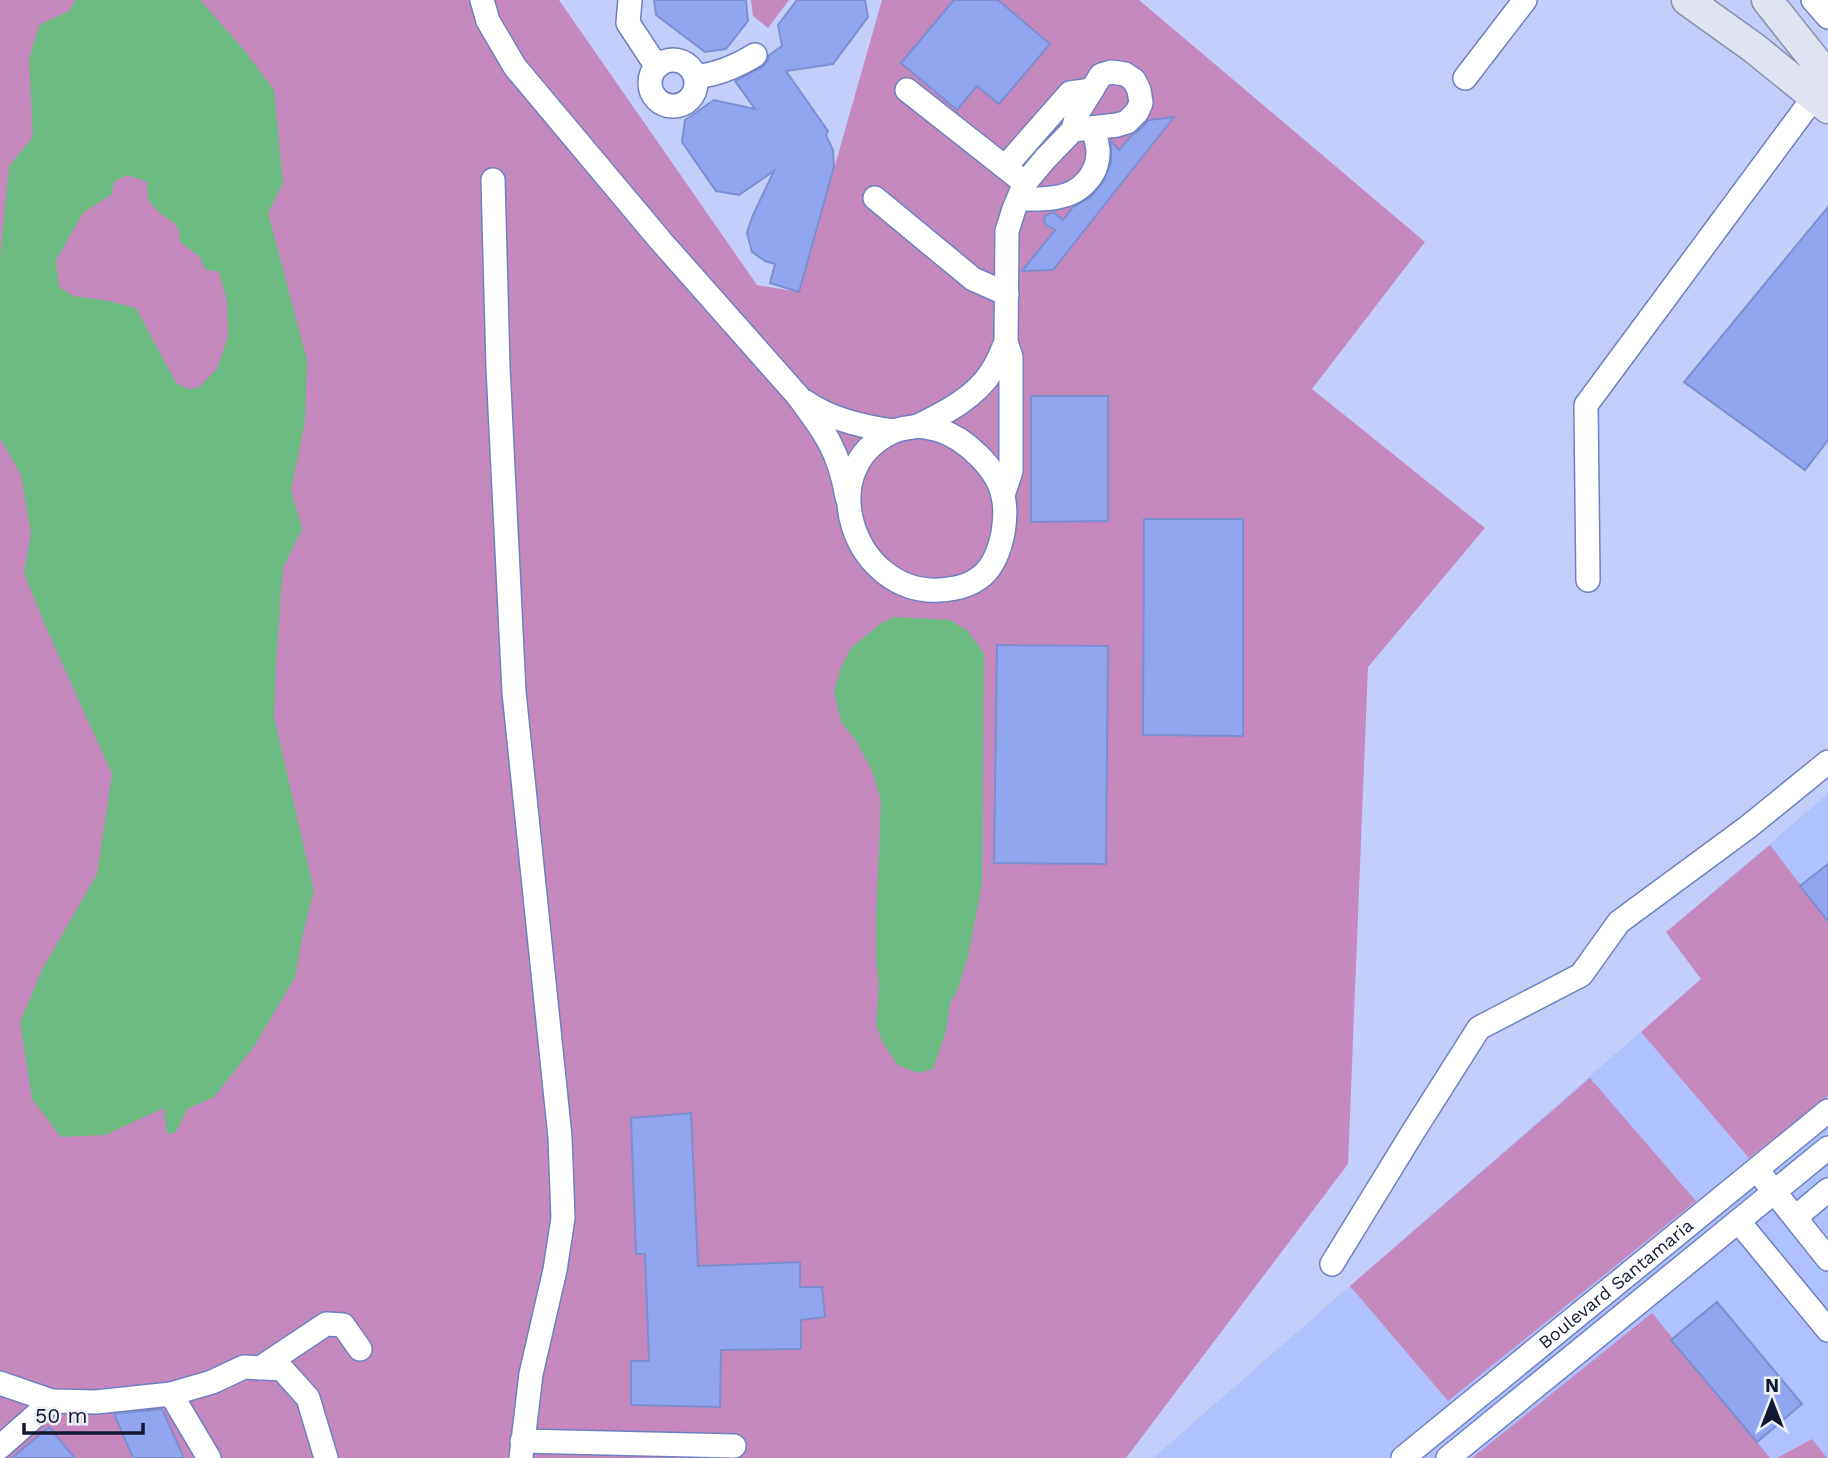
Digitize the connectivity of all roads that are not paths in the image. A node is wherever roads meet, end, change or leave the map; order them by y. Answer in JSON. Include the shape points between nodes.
{"nodes":[{"id":1,"x":482,"y":0,"type":"edge"},
{"id":2,"x":630,"y":0,"type":"edge"},
{"id":3,"x":1525,"y":0,"type":"edge"},
{"id":4,"x":1687,"y":0,"type":"edge"},
{"id":5,"x":1752,"y":0,"type":"edge"},
{"id":6,"x":1814,"y":0,"type":"edge"},
{"id":7,"x":1774,"y":8,"type":"edge"},
{"id":8,"x":1828,"y":17,"type":"edge"},
{"id":9,"x":1722,"y":26,"type":"junction"},
{"id":10,"x":1754,"y":48,"type":"junction"},
{"id":11,"x":746,"y":64,"type":"dead end"},
{"id":12,"x":657,"y":67,"type":"junction"},
{"id":13,"x":696,"y":77,"type":"junction"},
{"id":14,"x":1465,"y":78,"type":"dead end"},
{"id":15,"x":1825,"y":87,"type":"edge"},
{"id":16,"x":907,"y":90,"type":"dead end"},
{"id":17,"x":1092,"y":90,"type":"junction"},
{"id":18,"x":1084,"y":129,"type":"junction"},
{"id":19,"x":1005,"y":167,"type":"junction"},
{"id":20,"x":493,"y":180,"type":"dead end"},
{"id":21,"x":1022,"y":191,"type":"junction"},
{"id":22,"x":875,"y":198,"type":"dead end"},
{"id":23,"x":1007,"y":294,"type":"junction"},
{"id":24,"x":1006,"y":342,"type":"junction"},
{"id":25,"x":798,"y":396,"type":"junction"},
{"id":26,"x":918,"y":426,"type":"junction"},
{"id":27,"x":894,"y":431,"type":"junction"},
{"id":28,"x":1003,"y":495,"type":"junction"},
{"id":29,"x":848,"y":497,"type":"junction"},
{"id":30,"x":1588,"y":580,"type":"dead end"},
{"id":31,"x":1828,"y":762,"type":"edge"},
{"id":32,"x":1828,"y":1111,"type":"edge"},
{"id":33,"x":1828,"y":1148,"type":"edge"},
{"id":34,"x":1757,"y":1169,"type":"junction"},
{"id":35,"x":1828,"y":1190,"type":"edge"},
{"id":36,"x":1775,"y":1192,"type":"junction"},
{"id":37,"x":1796,"y":1217,"type":"junction"},
{"id":38,"x":1739,"y":1222,"type":"junction"},
{"id":39,"x":1828,"y":1259,"type":"edge"},
{"id":40,"x":1332,"y":1264,"type":"dead end"},
{"id":41,"x":1828,"y":1330,"type":"edge"},
{"id":42,"x":360,"y":1349,"type":"dead end"},
{"id":43,"x":260,"y":1368,"type":"junction"},
{"id":44,"x":0,"y":1383,"type":"edge"},
{"id":45,"x":171,"y":1394,"type":"junction"},
{"id":46,"x":52,"y":1401,"type":"junction"},
{"id":47,"x":734,"y":1446,"type":"dead end"},
{"id":48,"x":0,"y":1447,"type":"edge"},
{"id":49,"x":522,"y":1449,"type":"edge"},
{"id":50,"x":209,"y":1458,"type":"edge"},
{"id":51,"x":326,"y":1458,"type":"edge"},
{"id":52,"x":1403,"y":1458,"type":"edge"},
{"id":53,"x":1448,"y":1458,"type":"edge"}],
"edges":[{"from":1,"to":25,"type":"street","via":[[488,22],[515,67]]},
{"from":2,"to":12,"type":"street","via":[[628,23]]},
{"from":3,"to":14,"type":"street"},
{"from":4,"to":9,"type":"main road"},
{"from":5,"to":9,"type":"main road","via":[[1737,22]]},
{"from":6,"to":8,"type":"street"},
{"from":7,"to":10,"type":"main road"},
{"from":7,"to":15,"type":"main road"},
{"from":9,"to":10,"type":"main road"},
{"from":10,"to":15,"type":"main road"},
{"from":11,"to":13,"type":"street"},
{"from":12,"to":13,"type":"street","via":[[675,60],[684,62]]},
{"from":12,"to":13,"type":"street","via":[[650,86],[660,103],[669,107],[685,104],[696,92]]},
{"from":15,"to":30,"type":"street","via":[[1587,405]]},
{"from":16,"to":19,"type":"street"},
{"from":17,"to":18,"type":"street","via":[[1076,114]]},
{"from":17,"to":18,"type":"street","via":[[1101,75],[1125,74],[1135,80],[1141,103],[1127,122]]},
{"from":17,"to":19,"type":"street","via":[[1070,93]]},
{"from":18,"to":21,"type":"street","via":[[1045,159]]},
{"from":18,"to":21,"type":"street","via":[[1098,151],[1089,180],[1057,198]]},
{"from":19,"to":21,"type":"street"},
{"from":20,"to":49,"type":"street","via":[[514,692],[558,1111],[563,1219],[531,1374]]},
{"from":21,"to":23,"type":"street","via":[[1007,231]]},
{"from":22,"to":23,"type":"street","via":[[973,279]]},
{"from":23,"to":24,"type":"street"},
{"from":24,"to":26,"type":"street","via":[[983,383],[952,408]]},
{"from":24,"to":28,"type":"street","via":[[1011,357],[1012,471]]},
{"from":25,"to":27,"type":"street","via":[[813,407],[864,427]]},
{"from":25,"to":29,"type":"street","via":[[828,438]]},
{"from":26,"to":27,"type":"street"},
{"from":26,"to":28,"type":"street","via":[[960,439],[994,475]]},
{"from":27,"to":29,"type":"street","via":[[860,459]]},
{"from":28,"to":29,"type":"street","via":[[1001,545],[990,569],[956,589],[930,591],[906,585],[873,562],[857,537]]},
{"from":31,"to":40,"type":"street","via":[[1619,922],[1581,975],[1479,1028]]},
{"from":32,"to":34,"type":"street","name":"Boulevard Santamaria"},
{"from":33,"to":36,"type":"street","name":"Boulevard Santamaria"},
{"from":34,"to":36,"type":"street"},
{"from":34,"to":52,"type":"street","name":"Boulevard Santamaria"},
{"from":35,"to":37,"type":"street"},
{"from":36,"to":37,"type":"street"},
{"from":36,"to":38,"type":"street","name":"Boulevard Santamaria"},
{"from":37,"to":39,"type":"street"},
{"from":38,"to":41,"type":"street"},
{"from":38,"to":53,"type":"street","name":"Boulevard Santamaria"},
{"from":42,"to":43,"type":"street","via":[[343,1325],[326,1324]]},
{"from":43,"to":45,"type":"street","via":[[244,1367]]},
{"from":43,"to":51,"type":"street","via":[[282,1369],[308,1398]]},
{"from":44,"to":46,"type":"street"},
{"from":45,"to":46,"type":"street","via":[[96,1402]]},
{"from":45,"to":50,"type":"street"},
{"from":46,"to":48,"type":"street"},
{"from":47,"to":49,"type":"street"}]}
